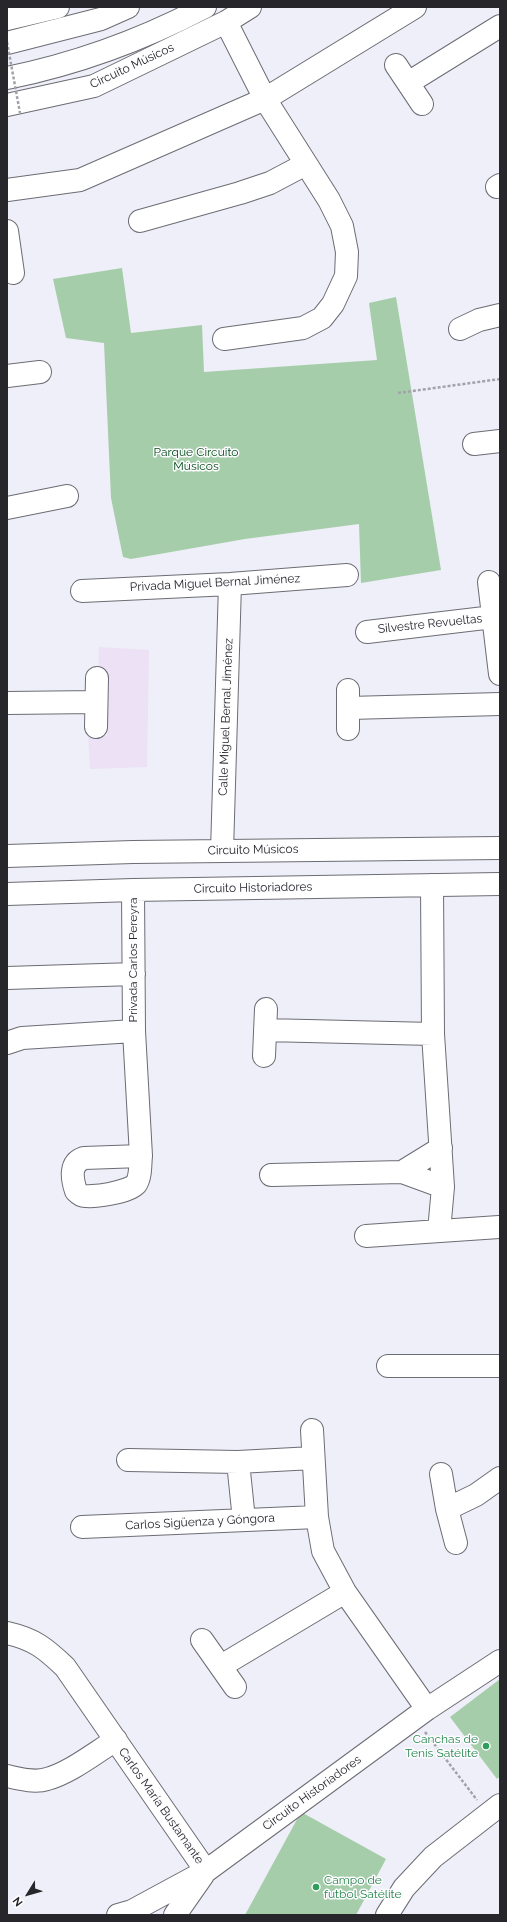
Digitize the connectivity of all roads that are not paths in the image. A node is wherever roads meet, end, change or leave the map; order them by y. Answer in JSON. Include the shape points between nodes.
{"nodes":[{"id":1,"x":128,"y":7,"type":"edge"},
{"id":2,"x":205,"y":7,"type":"edge"},
{"id":3,"x":250,"y":7,"type":"edge"},
{"id":4,"x":415,"y":7,"type":"edge"},
{"id":5,"x":42,"y":9,"type":"edge"},
{"id":6,"x":7,"y":19,"type":"edge"},
{"id":7,"x":226,"y":22,"type":"junction"},
{"id":8,"x":500,"y":26,"type":"edge"},
{"id":9,"x":7,"y":43,"type":"edge"},
{"id":10,"x":396,"y":65,"type":"dead end"},
{"id":11,"x":7,"y":78,"type":"edge"},
{"id":12,"x":408,"y":83,"type":"junction"},
{"id":13,"x":265,"y":99,"type":"junction"},
{"id":14,"x":422,"y":104,"type":"dead end"},
{"id":15,"x":13,"y":109,"type":"edge"},
{"id":16,"x":306,"y":164,"type":"junction"},
{"id":17,"x":7,"y":190,"type":"edge"},
{"id":18,"x":140,"y":220,"type":"dead end"},
{"id":19,"x":8,"y":244,"type":"edge"},
{"id":20,"x":13,"y":273,"type":"dead end"},
{"id":21,"x":500,"y":315,"type":"edge"},
{"id":22,"x":460,"y":329,"type":"dead end"},
{"id":23,"x":224,"y":339,"type":"dead end"},
{"id":24,"x":40,"y":372,"type":"dead end"},
{"id":25,"x":7,"y":376,"type":"edge"},
{"id":26,"x":500,"y":441,"type":"edge"},
{"id":27,"x":474,"y":444,"type":"dead end"},
{"id":28,"x":67,"y":496,"type":"dead end"},
{"id":29,"x":7,"y":508,"type":"edge"},
{"id":30,"x":347,"y":575,"type":"dead end"},
{"id":31,"x":489,"y":582,"type":"dead end"},
{"id":32,"x":230,"y":584,"type":"junction"},
{"id":33,"x":82,"y":591,"type":"dead end"},
{"id":34,"x":493,"y":617,"type":"junction"},
{"id":35,"x":367,"y":632,"type":"dead end"},
{"id":36,"x":500,"y":674,"type":"edge"},
{"id":37,"x":97,"y":678,"type":"dead end"},
{"id":38,"x":96,"y":702,"type":"junction"},
{"id":39,"x":7,"y":704,"type":"edge"},
{"id":40,"x":500,"y":704,"type":"edge"},
{"id":41,"x":348,"y":709,"type":"dead end"},
{"id":42,"x":96,"y":728,"type":"dead end"},
{"id":43,"x":500,"y":848,"type":"edge"},
{"id":44,"x":222,"y":851,"type":"junction"},
{"id":45,"x":7,"y":856,"type":"edge"},
{"id":46,"x":500,"y":884,"type":"edge"},
{"id":47,"x":432,"y":885,"type":"junction"},
{"id":48,"x":133,"y":890,"type":"junction"},
{"id":49,"x":7,"y":894,"type":"edge"},
{"id":50,"x":134,"y":974,"type":"junction"},
{"id":51,"x":7,"y":978,"type":"edge"},
{"id":52,"x":134,"y":1031,"type":"junction"},
{"id":53,"x":433,"y":1034,"type":"junction"},
{"id":54,"x":7,"y":1043,"type":"edge"},
{"id":55,"x":264,"y":1056,"type":"dead end"},
{"id":56,"x":441,"y":1148,"type":"junction"},
{"id":57,"x":141,"y":1156,"type":"dead end"},
{"id":58,"x":402,"y":1172,"type":"junction"},
{"id":59,"x":271,"y":1175,"type":"dead end"},
{"id":60,"x":442,"y":1187,"type":"junction"},
{"id":61,"x":498,"y":1227,"type":"dead end"},
{"id":62,"x":439,"y":1231,"type":"junction"},
{"id":63,"x":366,"y":1236,"type":"dead end"},
{"id":64,"x":388,"y":1366,"type":"dead end"},
{"id":65,"x":500,"y":1366,"type":"edge"},
{"id":66,"x":312,"y":1430,"type":"dead end"},
{"id":67,"x":313,"y":1458,"type":"junction"},
{"id":68,"x":128,"y":1460,"type":"dead end"},
{"id":69,"x":238,"y":1462,"type":"junction"},
{"id":70,"x":441,"y":1474,"type":"dead end"},
{"id":71,"x":500,"y":1478,"type":"edge"},
{"id":72,"x":447,"y":1509,"type":"junction"},
{"id":73,"x":317,"y":1517,"type":"junction"},
{"id":74,"x":244,"y":1520,"type":"junction"},
{"id":75,"x":82,"y":1527,"type":"dead end"},
{"id":76,"x":456,"y":1543,"type":"dead end"},
{"id":77,"x":345,"y":1592,"type":"junction"},
{"id":78,"x":7,"y":1633,"type":"edge"},
{"id":79,"x":202,"y":1640,"type":"dead end"},
{"id":80,"x":500,"y":1661,"type":"edge"},
{"id":81,"x":221,"y":1666,"type":"junction"},
{"id":82,"x":235,"y":1687,"type":"dead end"},
{"id":83,"x":421,"y":1714,"type":"junction"},
{"id":84,"x":116,"y":1740,"type":"junction"},
{"id":85,"x":7,"y":1776,"type":"edge"},
{"id":86,"x":494,"y":1810,"type":"edge"},
{"id":87,"x":206,"y":1871,"type":"junction"},
{"id":88,"x":404,"y":1888,"type":"junction"},
{"id":89,"x":118,"y":1915,"type":"edge"},
{"id":90,"x":175,"y":1915,"type":"edge"},
{"id":91,"x":387,"y":1915,"type":"edge"},
{"id":92,"x":400,"y":1915,"type":"edge"}],
"edges":[{"from":1,"to":9,"type":"street","via":[[100,19]]},
{"from":2,"to":11,"type":"street","via":[[172,24],[104,52]]},
{"from":3,"to":7,"type":"street","name":"Circuito Músicos"},
{"from":4,"to":13,"type":"street"},
{"from":5,"to":6,"type":"street"},
{"from":7,"to":13,"type":"street"},
{"from":7,"to":15,"type":"street","name":"Circuito Músicos","via":[[94,86]]},
{"from":8,"to":12,"type":"street"},
{"from":10,"to":12,"type":"street"},
{"from":12,"to":14,"type":"street"},
{"from":13,"to":16,"type":"street"},
{"from":13,"to":17,"type":"street","via":[[80,180]]},
{"from":16,"to":18,"type":"street","via":[[240,193]]},
{"from":16,"to":23,"type":"street","via":[[330,200],[343,233],[347,252],[346,276],[333,304],[322,318],[303,328]]},
{"from":19,"to":20,"type":"street"},
{"from":21,"to":22,"type":"street","via":[[479,320]]},
{"from":24,"to":25,"type":"street"},
{"from":26,"to":27,"type":"street"},
{"from":28,"to":29,"type":"street"},
{"from":30,"to":32,"type":"street","name":"Privada Miguel Bernal Jiménez"},
{"from":31,"to":34,"type":"street","name":"Silvestre Revueltas"},
{"from":32,"to":33,"type":"street","name":"Privada Miguel Bernal Jiménez"},
{"from":32,"to":44,"type":"street","name":"Calle Miguel Bernal Jiménez"},
{"from":34,"to":35,"type":"street","name":"Silvestre Revueltas"},
{"from":34,"to":36,"type":"street","name":"Silvestre Revueltas"},
{"from":37,"to":38,"type":"street"},
{"from":38,"to":39,"type":"street"},
{"from":38,"to":42,"type":"street"},
{"from":40,"to":41,"type":"street"},
{"from":43,"to":44,"type":"street","name":"Circuito Músicos"},
{"from":44,"to":45,"type":"street","name":"Circuito Músicos"},
{"from":46,"to":47,"type":"street","name":"Circuito Historiadores"},
{"from":47,"to":48,"type":"street","name":"Circuito Historiadores"},
{"from":47,"to":53,"type":"street"},
{"from":48,"to":49,"type":"street","name":"Circuito Historiadores"},
{"from":48,"to":50,"type":"street","name":"Privada Carlos Pereyra"},
{"from":50,"to":51,"type":"street"},
{"from":50,"to":52,"type":"street","name":"Privada Carlos Pereyra"},
{"from":52,"to":54,"type":"street","name":"Privada Carlos Pereyra","via":[[22,1038]]},
{"from":52,"to":57,"type":"street","name":"Privada Carlos Pereyra"},
{"from":53,"to":55,"type":"street","via":[[265,1020]]},
{"from":53,"to":56,"type":"street"},
{"from":56,"to":58,"type":"street"},
{"from":56,"to":60,"type":"street"},
{"from":58,"to":59,"type":"street"},
{"from":58,"to":60,"type":"street"},
{"from":60,"to":62,"type":"street"},
{"from":61,"to":62,"type":"street"},
{"from":62,"to":63,"type":"street"},
{"from":64,"to":65,"type":"street"},
{"from":66,"to":67,"type":"street"},
{"from":67,"to":69,"type":"street"},
{"from":67,"to":73,"type":"street"},
{"from":68,"to":69,"type":"street"},
{"from":69,"to":74,"type":"street"},
{"from":70,"to":72,"type":"street"},
{"from":71,"to":72,"type":"street","via":[[476,1495]]},
{"from":72,"to":76,"type":"street"},
{"from":73,"to":74,"type":"street","name":"Carlos Sigüenza y Góngora"},
{"from":73,"to":77,"type":"street","via":[[323,1551]]},
{"from":74,"to":75,"type":"street","name":"Carlos Sigüenza y Góngora"},
{"from":77,"to":81,"type":"street"},
{"from":77,"to":83,"type":"street"},
{"from":78,"to":84,"type":"street","name":"Carlos Maria Bustamante","via":[[23,1637],[46,1649],[65,1667]]},
{"from":79,"to":81,"type":"street"},
{"from":80,"to":83,"type":"street","name":"Circuito Historiadores"},
{"from":81,"to":82,"type":"street"},
{"from":83,"to":87,"type":"street","name":"Circuito Historiadores"},
{"from":84,"to":85,"type":"street","name":"Carlos Maria Bustamante","via":[[64,1772],[47,1779],[27,1780]]},
{"from":84,"to":87,"type":"street","name":"Carlos Maria Bustamante"},
{"from":86,"to":88,"type":"street","via":[[433,1857]]},
{"from":87,"to":89,"type":"street","name":"Circuito Historiadores"},
{"from":87,"to":90,"type":"street"},
{"from":88,"to":91,"type":"street"},
{"from":88,"to":92,"type":"street"}]}
